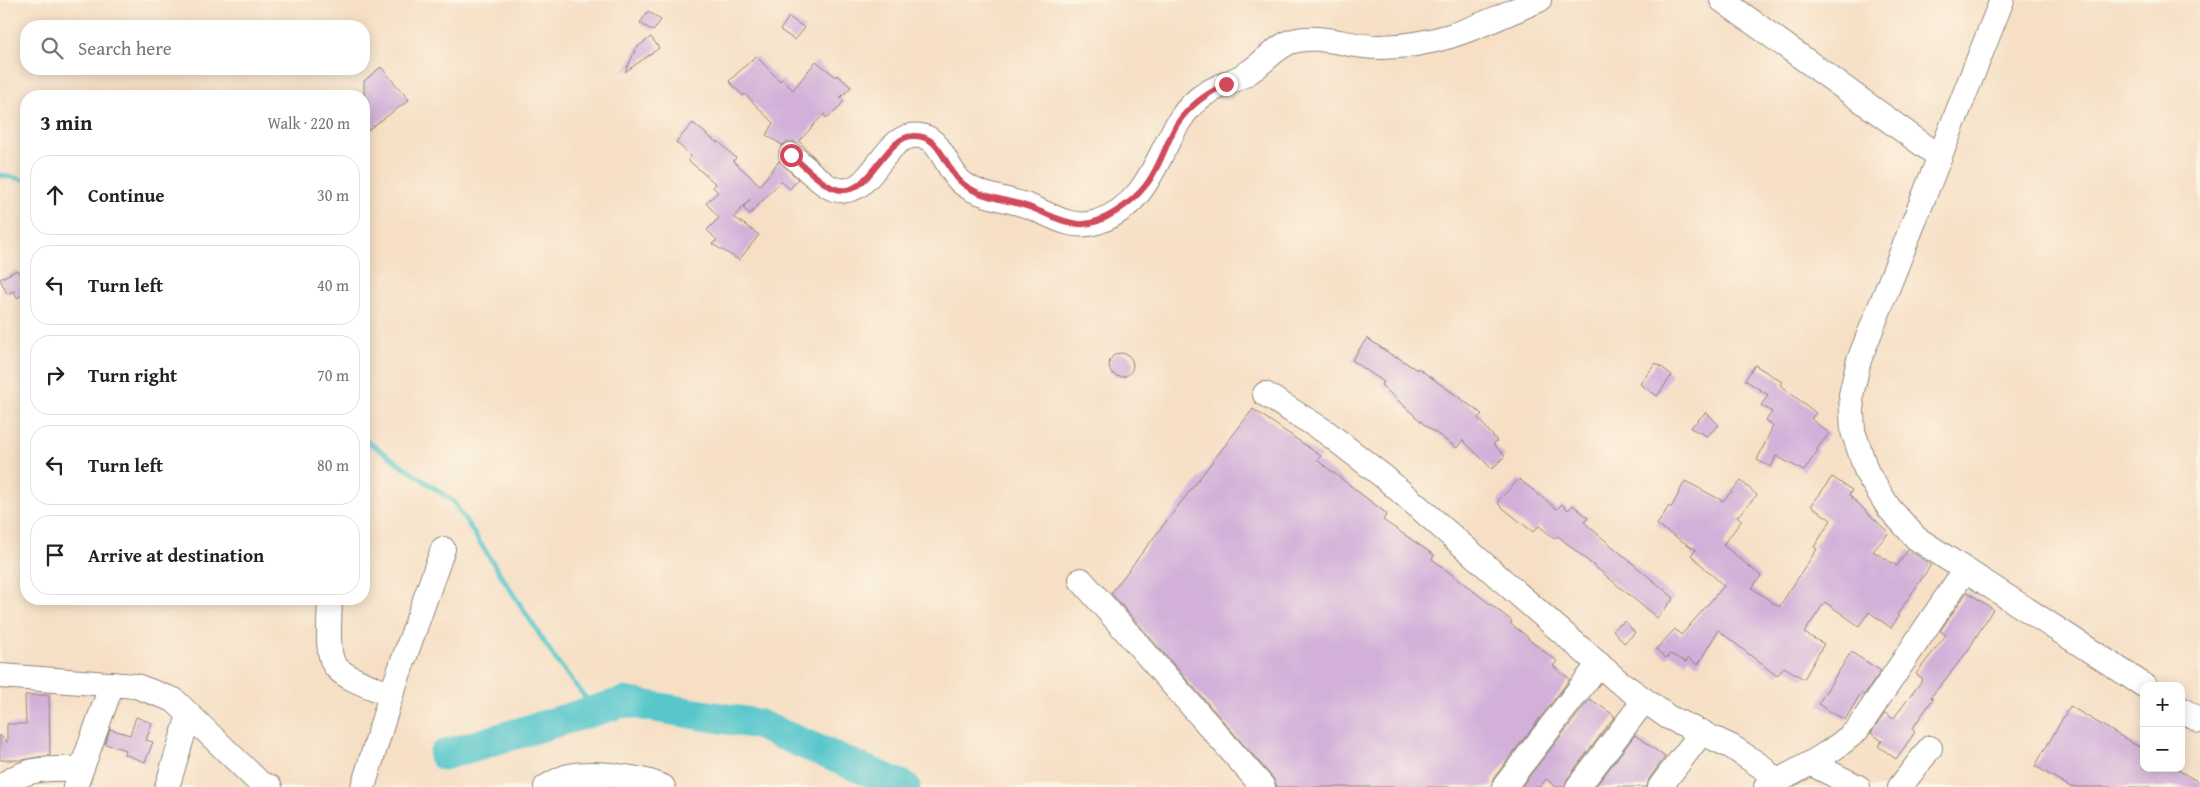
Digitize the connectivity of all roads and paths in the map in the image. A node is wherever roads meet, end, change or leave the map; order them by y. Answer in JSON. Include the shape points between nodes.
{"nodes":[{"id":1,"x":1539,"y":0,"type":"edge"},
{"id":2,"x":1722,"y":0,"type":"edge"},
{"id":3,"x":2002,"y":0,"type":"edge"},
{"id":4,"x":791,"y":155,"type":"dead end"},
{"id":5,"x":1940,"y":158,"type":"junction"},
{"id":6,"x":1265,"y":394,"type":"dead end"},
{"id":7,"x":442,"y":549,"type":"dead end"},
{"id":8,"x":1965,"y":570,"type":"junction"},
{"id":9,"x":1081,"y":580,"type":"dead end"},
{"id":10,"x":330,"y":605,"type":"edge"},
{"id":11,"x":1599,"y":664,"type":"junction"},
{"id":12,"x":0,"y":676,"type":"edge"},
{"id":13,"x":2140,"y":683,"type":"edge"},
{"id":14,"x":112,"y":684,"type":"junction"},
{"id":15,"x":391,"y":695,"type":"junction"},
{"id":16,"x":1644,"y":701,"type":"junction"},
{"id":17,"x":2185,"y":712,"type":"edge"},
{"id":18,"x":189,"y":715,"type":"junction"},
{"id":19,"x":2200,"y":721,"type":"edge"},
{"id":20,"x":1702,"y":732,"type":"junction"},
{"id":21,"x":1930,"y":748,"type":"dead end"},
{"id":22,"x":1812,"y":764,"type":"junction"},
{"id":23,"x":78,"y":778,"type":"edge"},
{"id":24,"x":568,"y":781,"type":"edge"},
{"id":25,"x":1771,"y":784,"type":"edge"},
{"id":26,"x":264,"y":786,"type":"edge"},
{"id":27,"x":1,"y":787,"type":"edge"},
{"id":28,"x":167,"y":787,"type":"edge"},
{"id":29,"x":363,"y":787,"type":"edge"},
{"id":30,"x":546,"y":787,"type":"edge"},
{"id":31,"x":662,"y":787,"type":"edge"},
{"id":32,"x":1263,"y":787,"type":"edge"},
{"id":33,"x":1504,"y":787,"type":"edge"},
{"id":34,"x":1578,"y":787,"type":"edge"},
{"id":35,"x":1660,"y":787,"type":"edge"},
{"id":36,"x":1858,"y":787,"type":"edge"},
{"id":37,"x":1900,"y":787,"type":"edge"}],
"edges":[{"from":1,"to":4,"type":"street","via":[[1442,39],[1377,48],[1311,39],[1280,48],[1247,74],[1205,94],[1193,104],[1178,124],[1146,185],[1120,209],[1098,222],[1082,225],[1066,222],[1021,204],[974,191],[960,181],[935,143],[925,136],[903,138],[894,144],[872,172],[857,186],[847,190],[833,188]]},
{"from":2,"to":5,"type":"street"},
{"from":3,"to":5,"type":"street"},
{"from":5,"to":8,"type":"street","via":[[1859,360],[1851,395],[1852,430],[1867,474],[1888,508],[1916,538]]},
{"from":6,"to":11,"type":"street","via":[[1326,432],[1384,477]]},
{"from":7,"to":15,"type":"street"},
{"from":8,"to":13,"type":"street"},
{"from":8,"to":22,"type":"street","via":[[1857,730]]},
{"from":9,"to":32,"type":"street"},
{"from":10,"to":15,"type":"street","via":[[330,654],[334,666],[343,674]]},
{"from":11,"to":16,"type":"street"},
{"from":11,"to":33,"type":"street"},
{"from":12,"to":14,"type":"street"},
{"from":14,"to":18,"type":"street","via":[[158,692],[174,700]]},
{"from":14,"to":23,"type":"street"},
{"from":15,"to":29,"type":"street"},
{"from":16,"to":20,"type":"street","via":[[1668,717]]},
{"from":16,"to":34,"type":"street"},
{"from":17,"to":19,"type":"street"},
{"from":18,"to":26,"type":"street"},
{"from":18,"to":28,"type":"street"},
{"from":20,"to":25,"type":"street","via":[[1762,767]]},
{"from":20,"to":35,"type":"street"},
{"from":21,"to":37,"type":"street"},
{"from":22,"to":25,"type":"street"},
{"from":22,"to":36,"type":"street"},
{"from":23,"to":27,"type":"street","via":[[54,768],[28,771]]},
{"from":24,"to":30,"type":"street"},
{"from":24,"to":31,"type":"street","via":[[631,778]]}]}
